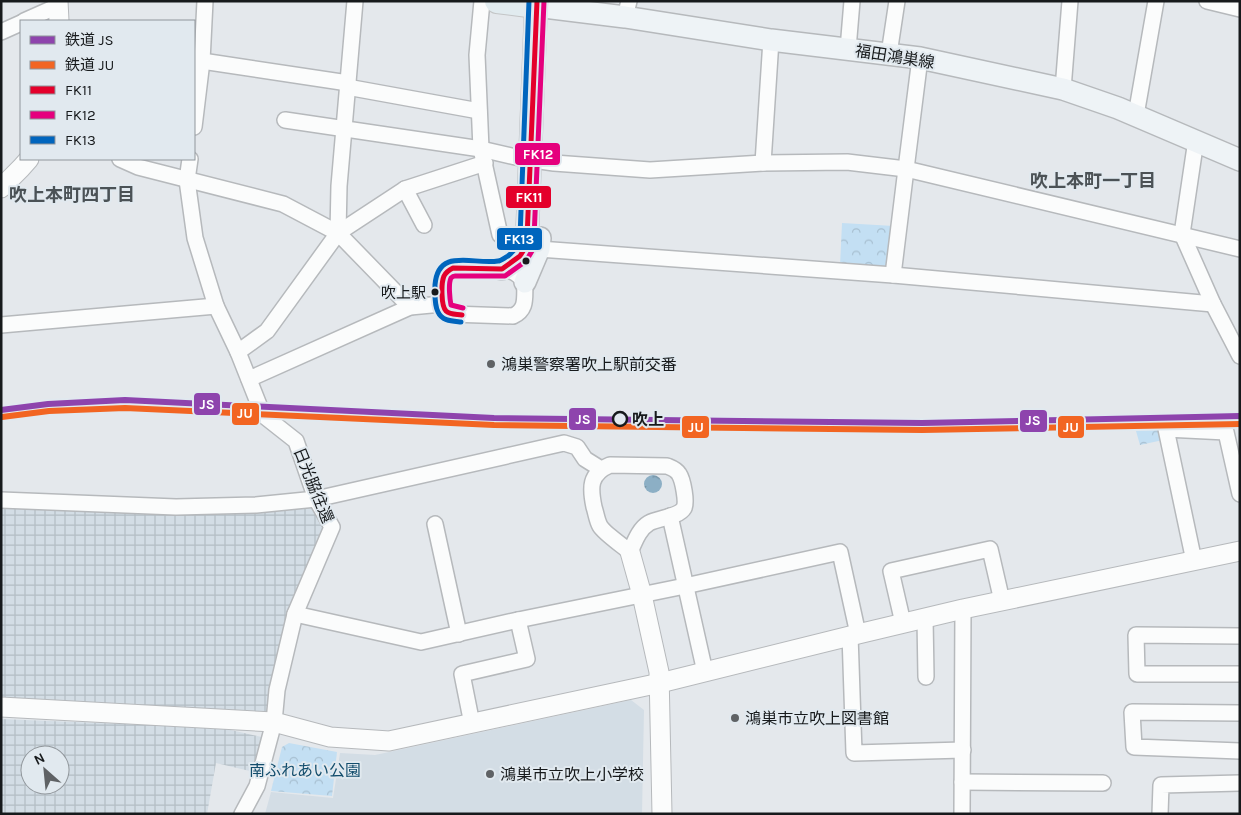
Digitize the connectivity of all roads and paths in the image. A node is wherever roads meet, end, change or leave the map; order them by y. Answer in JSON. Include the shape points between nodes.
{"nodes":[{"id":1,"x":205,"y":1,"type":"edge"},
{"id":2,"x":355,"y":1,"type":"edge"},
{"id":3,"x":482,"y":1,"type":"edge"},
{"id":4,"x":497,"y":1,"type":"edge"},
{"id":5,"x":852,"y":1,"type":"edge"},
{"id":6,"x":897,"y":1,"type":"edge"},
{"id":7,"x":1070,"y":1,"type":"edge"},
{"id":8,"x":1156,"y":1,"type":"edge"},
{"id":9,"x":1207,"y":1,"type":"edge"},
{"id":10,"x":542,"y":4,"type":"edge"},
{"id":11,"x":627,"y":9,"type":"edge"},
{"id":12,"x":1240,"y":9,"type":"edge"},
{"id":13,"x":55,"y":10,"type":"edge"},
{"id":14,"x":28,"y":20,"type":"edge"},
{"id":15,"x":20,"y":23,"type":"edge"},
{"id":16,"x":1,"y":32,"type":"edge"},
{"id":17,"x":771,"y":40,"type":"junction"},
{"id":18,"x":848,"y":49,"type":"junction"},
{"id":19,"x":889,"y":54,"type":"junction"},
{"id":20,"x":920,"y":58,"type":"junction"},
{"id":21,"x":202,"y":61,"type":"junction"},
{"id":22,"x":348,"y":85,"type":"junction"},
{"id":23,"x":1063,"y":89,"type":"junction"},
{"id":24,"x":479,"y":111,"type":"junction"},
{"id":25,"x":1136,"y":115,"type":"junction"},
{"id":26,"x":195,"y":119,"type":"edge"},
{"id":27,"x":285,"y":120,"type":"dead end"},
{"id":28,"x":344,"y":128,"type":"junction"},
{"id":29,"x":1196,"y":140,"type":"junction"},
{"id":30,"x":483,"y":156,"type":"junction"},
{"id":31,"x":28,"y":160,"type":"edge"},
{"id":32,"x":122,"y":160,"type":"edge"},
{"id":33,"x":190,"y":160,"type":"edge"},
{"id":34,"x":1240,"y":160,"type":"edge"},
{"id":35,"x":536,"y":161,"type":"junction"},
{"id":36,"x":763,"y":163,"type":"junction"},
{"id":37,"x":906,"y":168,"type":"junction"},
{"id":38,"x":187,"y":180,"type":"junction"},
{"id":39,"x":1,"y":188,"type":"edge"},
{"id":40,"x":405,"y":188,"type":"junction"},
{"id":41,"x":424,"y":225,"type":"dead end"},
{"id":42,"x":338,"y":233,"type":"junction"},
{"id":43,"x":1182,"y":234,"type":"junction"},
{"id":44,"x":500,"y":235,"type":"dead end"},
{"id":45,"x":539,"y":249,"type":"junction"},
{"id":46,"x":1240,"y":249,"type":"edge"},
{"id":47,"x":502,"y":269,"type":"junction"},
{"id":48,"x":893,"y":275,"type":"junction"},
{"id":49,"x":525,"y":282,"type":"junction"},
{"id":50,"x":442,"y":304,"type":"junction"},
{"id":51,"x":1213,"y":304,"type":"junction"},
{"id":52,"x":216,"y":306,"type":"junction"},
{"id":53,"x":410,"y":307,"type":"junction"},
{"id":54,"x":1,"y":325,"type":"edge"},
{"id":55,"x":238,"y":352,"type":"junction"},
{"id":56,"x":1240,"y":356,"type":"edge"},
{"id":57,"x":249,"y":379,"type":"junction"},
{"id":58,"x":601,"y":469,"type":"junction"},
{"id":59,"x":1240,"y":494,"type":"edge"},
{"id":60,"x":316,"y":499,"type":"junction"},
{"id":61,"x":1,"y":500,"type":"edge"},
{"id":62,"x":670,"y":516,"type":"junction"},
{"id":63,"x":435,"y":524,"type":"dead end"},
{"id":64,"x":1240,"y":551,"type":"edge"},
{"id":65,"x":630,"y":552,"type":"junction"},
{"id":66,"x":1194,"y":561,"type":"junction"},
{"id":67,"x":685,"y":586,"type":"junction"},
{"id":68,"x":642,"y":595,"type":"junction"},
{"id":69,"x":1002,"y":601,"type":"junction"},
{"id":70,"x":963,"y":610,"type":"junction"},
{"id":71,"x":295,"y":614,"type":"junction"},
{"id":72,"x":925,"y":618,"type":"junction"},
{"id":73,"x":518,"y":620,"type":"junction"},
{"id":74,"x":902,"y":623,"type":"junction"},
{"id":75,"x":459,"y":634,"type":"junction"},
{"id":76,"x":854,"y":634,"type":"junction"},
{"id":77,"x":1240,"y":636,"type":"edge"},
{"id":78,"x":705,"y":672,"type":"junction"},
{"id":79,"x":1240,"y":674,"type":"edge"},
{"id":80,"x":926,"y":677,"type":"dead end"},
{"id":81,"x":660,"y":683,"type":"junction"},
{"id":82,"x":1,"y":707,"type":"edge"},
{"id":83,"x":1240,"y":713,"type":"edge"},
{"id":84,"x":274,"y":722,"type":"junction"},
{"id":85,"x":472,"y":724,"type":"junction"},
{"id":86,"x":962,"y":750,"type":"junction"},
{"id":87,"x":1240,"y":751,"type":"edge"},
{"id":88,"x":962,"y":782,"type":"junction"},
{"id":89,"x":1103,"y":783,"type":"dead end"},
{"id":90,"x":1240,"y":783,"type":"edge"},
{"id":91,"x":242,"y":814,"type":"edge"},
{"id":92,"x":662,"y":814,"type":"edge"},
{"id":93,"x":962,"y":814,"type":"edge"},
{"id":94,"x":1160,"y":814,"type":"edge"}],
"edges":[{"from":1,"to":21,"type":"street"},
{"from":2,"to":22,"type":"street"},
{"from":3,"to":24,"type":"street","via":[[477,55]]},
{"from":4,"to":10,"type":"main road"},
{"from":5,"to":18,"type":"street"},
{"from":6,"to":19,"type":"street"},
{"from":7,"to":23,"type":"street"},
{"from":8,"to":25,"type":"street"},
{"from":9,"to":12,"type":"street"},
{"from":10,"to":11,"type":"main road","name":"福田鴻巣線"},
{"from":10,"to":35,"type":"main road"},
{"from":11,"to":17,"type":"main road","name":"福田鴻巣線"},
{"from":13,"to":14,"type":"street"},
{"from":15,"to":16,"type":"street"},
{"from":17,"to":18,"type":"main road","name":"福田鴻巣線"},
{"from":17,"to":36,"type":"street"},
{"from":18,"to":19,"type":"main road","name":"福田鴻巣線"},
{"from":19,"to":20,"type":"main road","name":"福田鴻巣線"},
{"from":20,"to":23,"type":"main road","name":"福田鴻巣線"},
{"from":20,"to":37,"type":"street"},
{"from":21,"to":22,"type":"street"},
{"from":21,"to":26,"type":"street"},
{"from":22,"to":24,"type":"street"},
{"from":22,"to":28,"type":"street"},
{"from":23,"to":25,"type":"main road","name":"福田鴻巣線"},
{"from":24,"to":30,"type":"street"},
{"from":25,"to":29,"type":"main road","name":"福田鴻巣線"},
{"from":27,"to":28,"type":"street"},
{"from":28,"to":30,"type":"street"},
{"from":28,"to":42,"type":"street"},
{"from":29,"to":34,"type":"main road","name":"福田鴻巣線"},
{"from":29,"to":43,"type":"street"},
{"from":30,"to":35,"type":"street"},
{"from":30,"to":40,"type":"street"},
{"from":30,"to":44,"type":"street"},
{"from":31,"to":39,"type":"street"},
{"from":32,"to":38,"type":"street"},
{"from":33,"to":38,"type":"street","name":"日光脇往還"},
{"from":35,"to":36,"type":"street","via":[[650,170]]},
{"from":35,"to":45,"type":"main road"},
{"from":35,"to":47,"type":"main road","via":[[525,248],[520,256]]},
{"from":36,"to":37,"type":"street","via":[[847,162]]},
{"from":37,"to":43,"type":"street"},
{"from":37,"to":48,"type":"street"},
{"from":38,"to":42,"type":"street","via":[[283,204]]},
{"from":38,"to":52,"type":"street","name":"日光脇往還","via":[[195,238]]},
{"from":40,"to":41,"type":"street"},
{"from":40,"to":42,"type":"street"},
{"from":42,"to":53,"type":"street"},
{"from":42,"to":55,"type":"street","via":[[267,331]]},
{"from":43,"to":46,"type":"street"},
{"from":43,"to":51,"type":"street"},
{"from":45,"to":48,"type":"street"},
{"from":45,"to":49,"type":"main road"},
{"from":47,"to":49,"type":"street","via":[[512,271]]},
{"from":47,"to":50,"type":"street","via":[[453,268],[447,271]]},
{"from":48,"to":51,"type":"street"},
{"from":49,"to":50,"type":"street","via":[[524,307],[513,316],[451,314],[444,310]]},
{"from":50,"to":53,"type":"street"},
{"from":51,"to":56,"type":"street"},
{"from":52,"to":54,"type":"street"},
{"from":52,"to":55,"type":"street","name":"日光脇往還"},
{"from":53,"to":57,"type":"street"},
{"from":55,"to":57,"type":"street","name":"日光脇往還"},
{"from":57,"to":60,"type":"street","name":"日光脇往還","via":[[263,415],[296,441]]},
{"from":58,"to":60,"type":"street","via":[[585,460],[577,446],[564,444]]},
{"from":58,"to":62,"type":"street","via":[[610,465],[667,466],[674,469],[680,476],[686,500],[684,508]]},
{"from":58,"to":65,"type":"street","via":[[592,482],[591,490],[597,518],[600,526]]},
{"from":59,"to":66,"type":"street","via":[[1226,432],[1166,429]]},
{"from":60,"to":61,"type":"street","via":[[256,505],[176,507]]},
{"from":60,"to":71,"type":"street","name":"日光脇往還","via":[[332,528]]},
{"from":62,"to":65,"type":"street","via":[[641,529]]},
{"from":62,"to":67,"type":"street"},
{"from":63,"to":75,"type":"street"},
{"from":64,"to":66,"type":"street"},
{"from":65,"to":68,"type":"street"},
{"from":66,"to":69,"type":"street"},
{"from":67,"to":68,"type":"street"},
{"from":67,"to":76,"type":"street","via":[[840,552]]},
{"from":67,"to":78,"type":"street"},
{"from":68,"to":73,"type":"street"},
{"from":68,"to":81,"type":"street"},
{"from":69,"to":70,"type":"street"},
{"from":69,"to":74,"type":"street","via":[[990,549],[891,571]]},
{"from":70,"to":72,"type":"street"},
{"from":70,"to":86,"type":"street"},
{"from":71,"to":75,"type":"street","via":[[421,642]]},
{"from":71,"to":84,"type":"street","name":"日光脇往還","via":[[277,690]]},
{"from":72,"to":74,"type":"street"},
{"from":72,"to":80,"type":"street"},
{"from":73,"to":75,"type":"street"},
{"from":73,"to":85,"type":"street","via":[[527,659],[462,674]]},
{"from":74,"to":76,"type":"street"},
{"from":76,"to":78,"type":"street"},
{"from":76,"to":86,"type":"street","via":[[854,753]]},
{"from":77,"to":79,"type":"street","via":[[1136,635],[1137,674]]},
{"from":78,"to":81,"type":"street"},
{"from":81,"to":85,"type":"street"},
{"from":81,"to":92,"type":"street"},
{"from":82,"to":84,"type":"street"},
{"from":83,"to":87,"type":"street","via":[[1132,712],[1134,747]]},
{"from":84,"to":85,"type":"street","via":[[330,737],[389,741]]},
{"from":84,"to":91,"type":"street","name":"日光脇往還","via":[[257,786]]},
{"from":86,"to":88,"type":"street"},
{"from":88,"to":89,"type":"street"},
{"from":88,"to":93,"type":"street"},
{"from":90,"to":94,"type":"street","via":[[1161,785]]}]}
